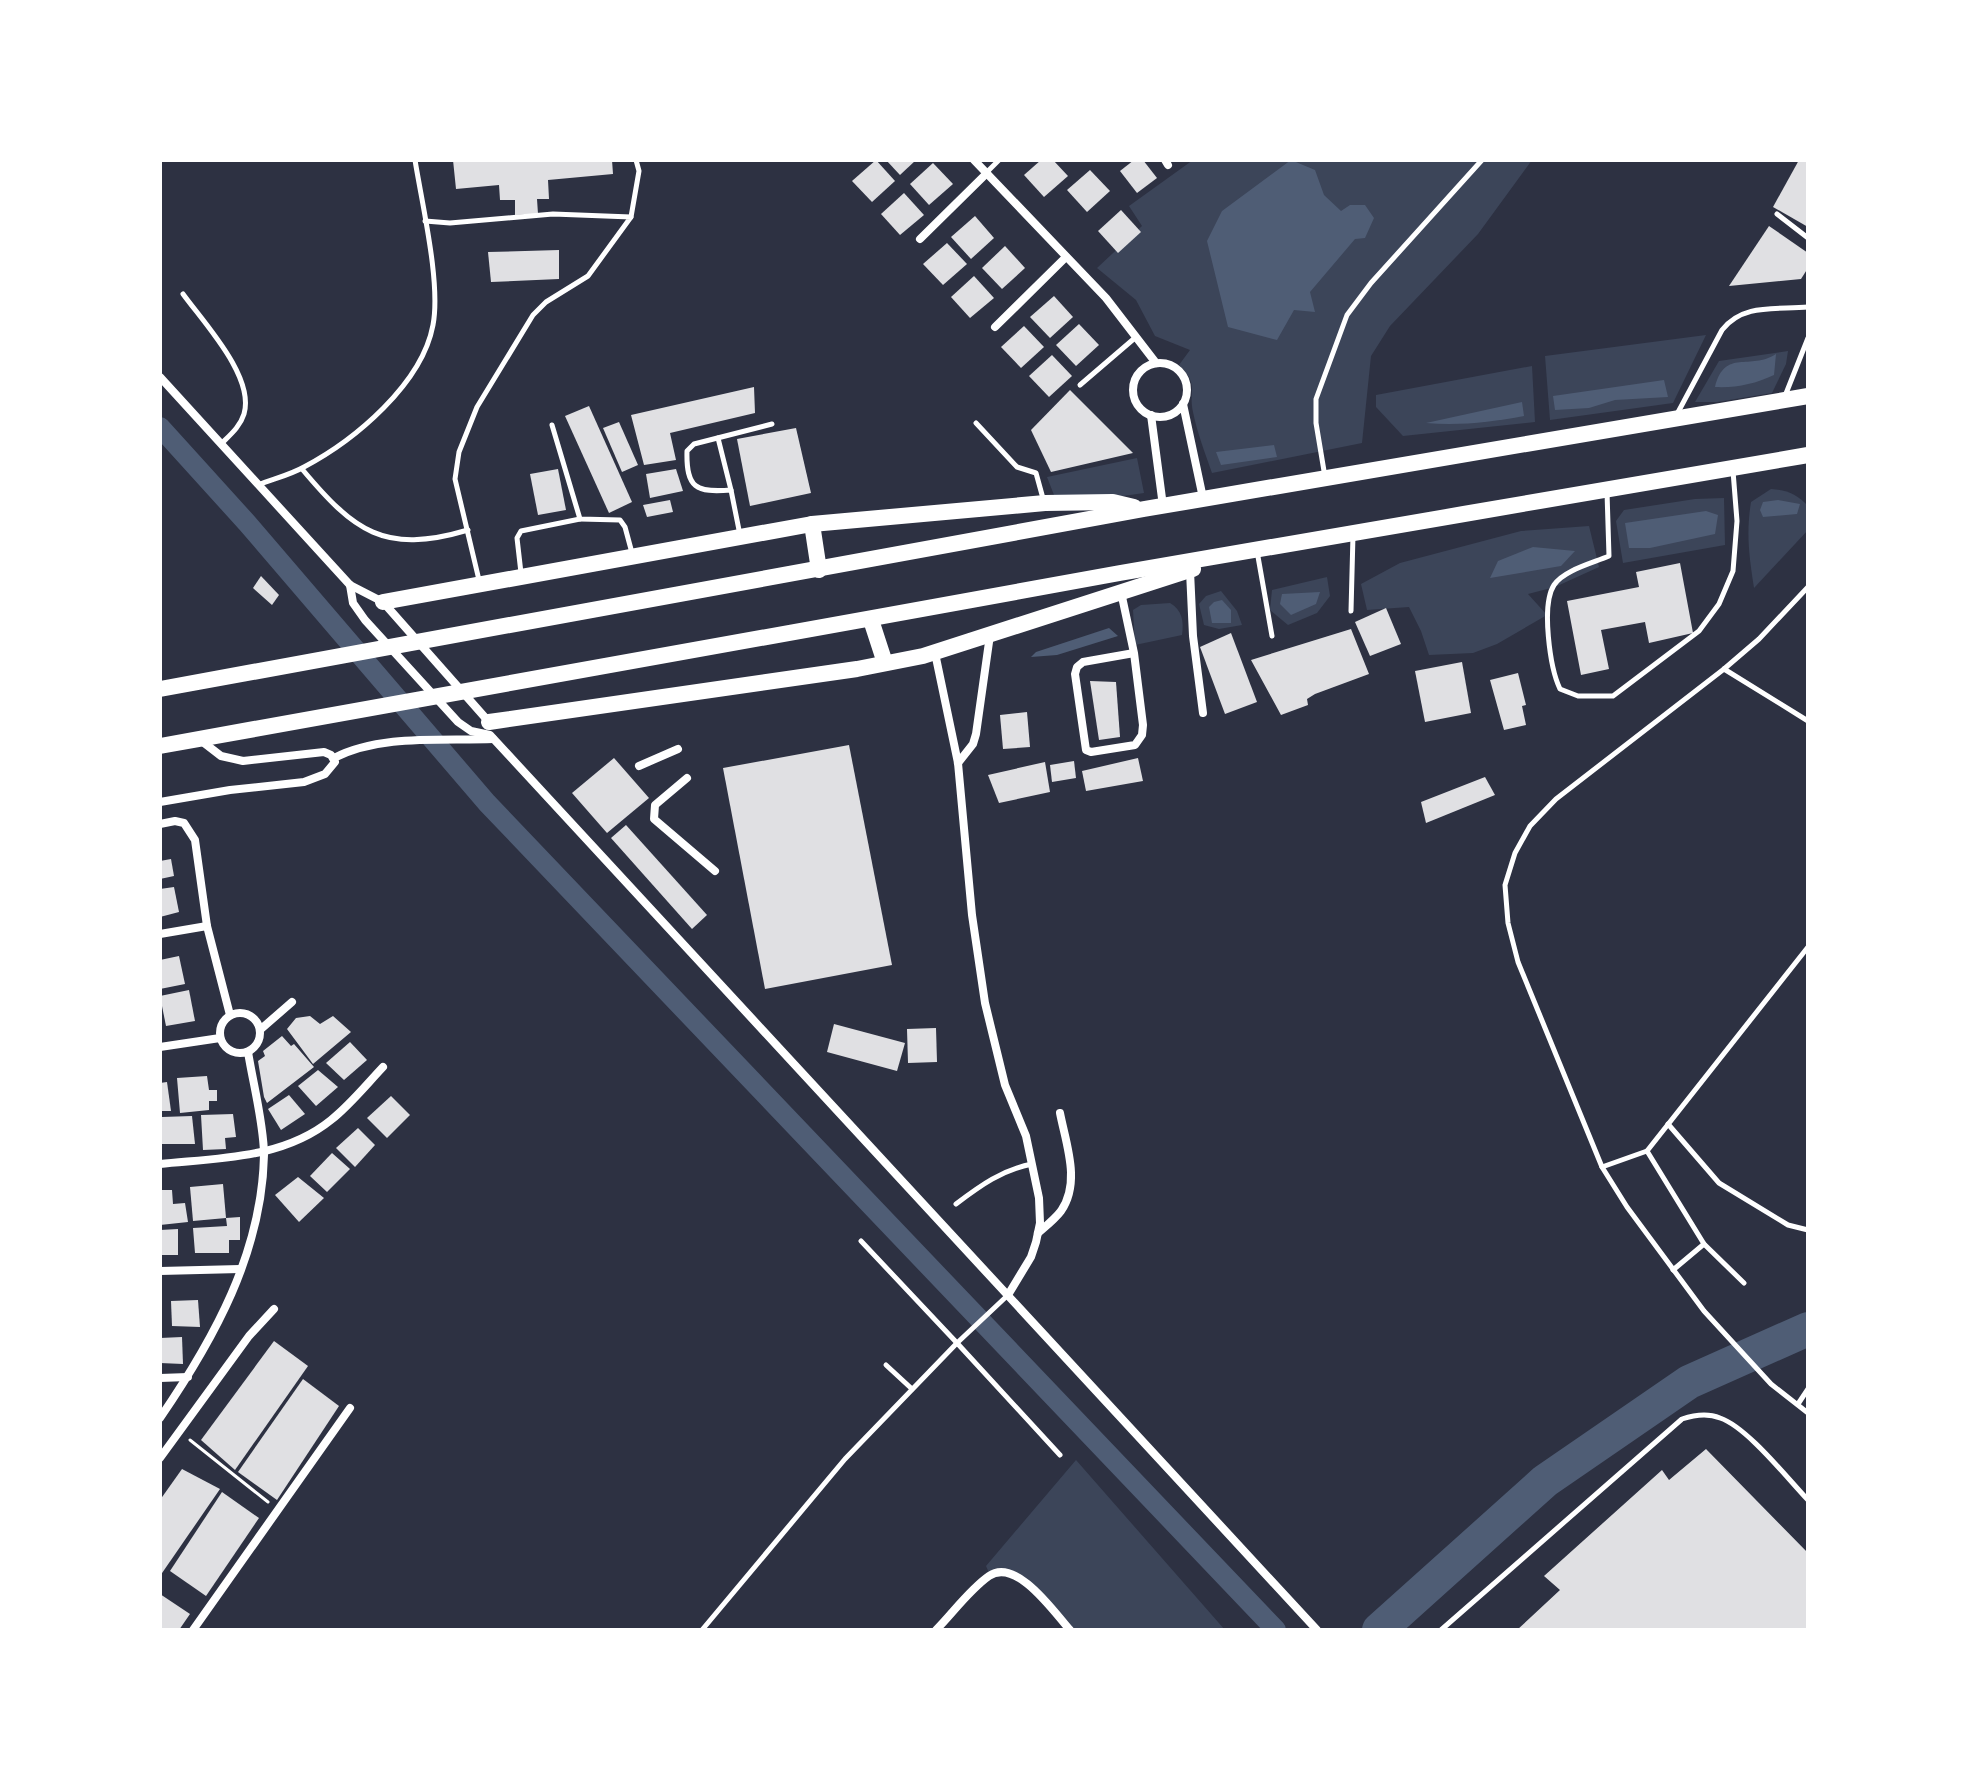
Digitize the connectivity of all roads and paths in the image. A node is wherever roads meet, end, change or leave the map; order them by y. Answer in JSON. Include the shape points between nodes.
{"nodes":[{"id":1,"x":415,"y":160,"type":"edge"},
{"id":2,"x":636,"y":160,"type":"edge"},
{"id":3,"x":974,"y":160,"type":"edge"},
{"id":4,"x":999,"y":160,"type":"edge"},
{"id":5,"x":1482,"y":160,"type":"edge"},
{"id":6,"x":987,"y":173,"type":"junction"},
{"id":7,"x":1777,"y":214,"type":"dead end"},
{"id":8,"x":631,"y":217,"type":"junction"},
{"id":9,"x":425,"y":221,"type":"junction"},
{"id":10,"x":1808,"y":238,"type":"edge"},
{"id":11,"x":920,"y":239,"type":"dead end"},
{"id":12,"x":1066,"y":257,"type":"junction"},
{"id":13,"x":183,"y":294,"type":"dead end"},
{"id":14,"x":1808,"y":307,"type":"edge"},
{"id":15,"x":995,"y":327,"type":"dead end"},
{"id":16,"x":1137,"y":337,"type":"junction"},
{"id":17,"x":1808,"y":338,"type":"edge"},
{"id":18,"x":1156,"y":363,"type":"junction"},
{"id":19,"x":160,"y":377,"type":"edge"},
{"id":20,"x":1080,"y":385,"type":"dead end"},
{"id":21,"x":1786,"y":394,"type":"junction"},
{"id":22,"x":1808,"y":396,"type":"edge"},
{"id":23,"x":1183,"y":404,"type":"junction"},
{"id":24,"x":1151,"y":415,"type":"junction"},
{"id":25,"x":1674,"y":419,"type":"junction"},
{"id":26,"x":976,"y":423,"type":"dead end"},
{"id":27,"x":772,"y":424,"type":"dead end"},
{"id":28,"x":552,"y":425,"type":"dead end"},
{"id":29,"x":718,"y":438,"type":"junction"},
{"id":30,"x":221,"y":444,"type":"junction"},
{"id":31,"x":1808,"y":455,"type":"edge"},
{"id":32,"x":1733,"y":468,"type":"junction"},
{"id":33,"x":302,"y":469,"type":"junction"},
{"id":34,"x":1325,"y":478,"type":"junction"},
{"id":35,"x":258,"y":485,"type":"junction"},
{"id":36,"x":731,"y":490,"type":"junction"},
{"id":37,"x":1607,"y":491,"type":"junction"},
{"id":38,"x":1203,"y":498,"type":"junction"},
{"id":39,"x":1045,"y":503,"type":"junction"},
{"id":40,"x":1163,"y":506,"type":"junction"},
{"id":41,"x":1144,"y":509,"type":"junction"},
{"id":42,"x":580,"y":519,"type":"junction"},
{"id":43,"x":812,"y":524,"type":"junction"},
{"id":44,"x":468,"y":530,"type":"junction"},
{"id":45,"x":1353,"y":534,"type":"junction"},
{"id":46,"x":740,"y":536,"type":"junction"},
{"id":47,"x":1257,"y":550,"type":"junction"},
{"id":48,"x":1224,"y":556,"type":"junction"},
{"id":49,"x":633,"y":558,"type":"junction"},
{"id":50,"x":819,"y":570,"type":"junction"},
{"id":51,"x":1189,"y":570,"type":"junction"},
{"id":52,"x":521,"y":577,"type":"junction"},
{"id":53,"x":480,"y":584,"type":"junction"},
{"id":54,"x":350,"y":585,"type":"junction"},
{"id":55,"x":1808,"y":587,"type":"edge"},
{"id":56,"x":1121,"y":592,"type":"junction"},
{"id":57,"x":383,"y":602,"type":"junction"},
{"id":58,"x":1351,"y":611,"type":"dead end"},
{"id":59,"x":871,"y":620,"type":"junction"},
{"id":60,"x":990,"y":635,"type":"junction"},
{"id":61,"x":1272,"y":636,"type":"dead end"},
{"id":62,"x":935,"y":653,"type":"junction"},
{"id":63,"x":1134,"y":653,"type":"junction"},
{"id":64,"x":885,"y":663,"type":"junction"},
{"id":65,"x":1724,"y":669,"type":"junction"},
{"id":66,"x":160,"y":689,"type":"edge"},
{"id":67,"x":1203,"y":713,"type":"dead end"},
{"id":68,"x":1808,"y":721,"type":"edge"},
{"id":69,"x":491,"y":732,"type":"junction"},
{"id":70,"x":198,"y":739,"type":"junction"},
{"id":71,"x":160,"y":746,"type":"edge"},
{"id":72,"x":678,"y":749,"type":"dead end"},
{"id":73,"x":334,"y":758,"type":"junction"},
{"id":74,"x":958,"y":763,"type":"junction"},
{"id":75,"x":639,"y":766,"type":"dead end"},
{"id":76,"x":687,"y":778,"type":"dead end"},
{"id":77,"x":160,"y":802,"type":"edge"},
{"id":78,"x":160,"y":824,"type":"edge"},
{"id":79,"x":715,"y":871,"type":"dead end"},
{"id":80,"x":207,"y":926,"type":"junction"},
{"id":81,"x":160,"y":934,"type":"edge"},
{"id":82,"x":1808,"y":947,"type":"edge"},
{"id":83,"x":292,"y":1002,"type":"dead end"},
{"id":84,"x":230,"y":1015,"type":"junction"},
{"id":85,"x":261,"y":1029,"type":"junction"},
{"id":86,"x":220,"y":1038,"type":"junction"},
{"id":87,"x":160,"y":1047,"type":"edge"},
{"id":88,"x":248,"y":1052,"type":"junction"},
{"id":89,"x":383,"y":1067,"type":"dead end"},
{"id":90,"x":1060,"y":1113,"type":"dead end"},
{"id":91,"x":1668,"y":1124,"type":"junction"},
{"id":92,"x":1647,"y":1151,"type":"junction"},
{"id":93,"x":264,"y":1153,"type":"junction"},
{"id":94,"x":160,"y":1164,"type":"edge"},
{"id":95,"x":1032,"y":1164,"type":"junction"},
{"id":96,"x":1602,"y":1167,"type":"junction"},
{"id":97,"x":956,"y":1204,"type":"dead end"},
{"id":98,"x":1808,"y":1230,"type":"edge"},
{"id":99,"x":1038,"y":1233,"type":"junction"},
{"id":100,"x":861,"y":1241,"type":"dead end"},
{"id":101,"x":1704,"y":1244,"type":"junction"},
{"id":102,"x":240,"y":1269,"type":"junction"},
{"id":103,"x":1673,"y":1270,"type":"junction"},
{"id":104,"x":160,"y":1271,"type":"edge"},
{"id":105,"x":1744,"y":1283,"type":"dead end"},
{"id":106,"x":1008,"y":1295,"type":"junction"},
{"id":107,"x":274,"y":1309,"type":"dead end"},
{"id":108,"x":957,"y":1343,"type":"junction"},
{"id":109,"x":886,"y":1365,"type":"dead end"},
{"id":110,"x":188,"y":1377,"type":"junction"},
{"id":111,"x":160,"y":1378,"type":"edge"},
{"id":112,"x":912,"y":1389,"type":"junction"},
{"id":113,"x":1808,"y":1389,"type":"edge"},
{"id":114,"x":1798,"y":1404,"type":"junction"},
{"id":115,"x":350,"y":1408,"type":"dead end"},
{"id":116,"x":1808,"y":1413,"type":"edge"},
{"id":117,"x":160,"y":1418,"type":"edge"},
{"id":118,"x":179,"y":1431,"type":"junction"},
{"id":119,"x":1060,"y":1455,"type":"dead end"},
{"id":120,"x":160,"y":1458,"type":"edge"},
{"id":121,"x":1808,"y":1500,"type":"edge"},
{"id":122,"x":278,"y":1510,"type":"junction"},
{"id":123,"x":193,"y":1630,"type":"edge"},
{"id":124,"x":702,"y":1630,"type":"edge"},
{"id":125,"x":936,"y":1630,"type":"edge"},
{"id":126,"x":1070,"y":1630,"type":"edge"},
{"id":127,"x":1317,"y":1630,"type":"edge"},
{"id":128,"x":1441,"y":1630,"type":"edge"}],
"edges":[{"from":1,"to":9,"type":"lane"},
{"from":2,"to":8,"type":"lane"},
{"from":3,"to":6,"type":"street"},
{"from":4,"to":6,"type":"lane"},
{"from":5,"to":34,"type":"lane","via":[[1347,315],[1316,399]]},
{"from":6,"to":11,"type":"street"},
{"from":6,"to":12,"type":"street"},
{"from":7,"to":10,"type":"lane"},
{"from":8,"to":9,"type":"lane","via":[[553,214]]},
{"from":8,"to":44,"type":"lane","via":[[588,276],[533,315],[477,407],[459,452],[455,479]]},
{"from":9,"to":33,"type":"lane","via":[[434,303],[422,355],[408,382],[351,437]]},
{"from":12,"to":15,"type":"street"},
{"from":12,"to":16,"type":"street"},
{"from":13,"to":30,"type":"lane","via":[[241,375],[244,416]]},
{"from":14,"to":25,"type":"lane","via":[[1745,311],[1731,318]]},
{"from":16,"to":18,"type":"street"},
{"from":16,"to":20,"type":"lane"},
{"from":17,"to":21,"type":"lane"},
{"from":18,"to":23,"type":"street","via":[[1171,365],[1183,375]]},
{"from":18,"to":24,"type":"street","via":[[1143,368],[1133,387],[1139,407]]},
{"from":19,"to":30,"type":"street"},
{"from":21,"to":22,"type":"main road"},
{"from":21,"to":25,"type":"main road"},
{"from":23,"to":24,"type":"street","via":[[1165,416]]},
{"from":23,"to":38,"type":"street"},
{"from":24,"to":40,"type":"street"},
{"from":25,"to":34,"type":"main road"},
{"from":26,"to":39,"type":"lane","via":[[1017,467],[1036,473]]},
{"from":27,"to":29,"type":"lane"},
{"from":28,"to":42,"type":"lane"},
{"from":29,"to":36,"type":"lane"},
{"from":29,"to":36,"type":"lane","via":[[688,447],[687,468],[697,489]]},
{"from":30,"to":35,"type":"street"},
{"from":31,"to":32,"type":"main road"},
{"from":32,"to":37,"type":"main road"},
{"from":32,"to":37,"type":"lane","via":[[1736,543],[1733,571],[1719,604],[1699,631],[1613,696],[1578,696],[1560,689],[1554,676],[1547,615],[1555,584],[1609,556]]},
{"from":33,"to":35,"type":"lane"},
{"from":33,"to":44,"type":"lane","via":[[333,505],[364,529],[421,540]]},
{"from":34,"to":38,"type":"main road"},
{"from":35,"to":54,"type":"street"},
{"from":36,"to":46,"type":"lane"},
{"from":37,"to":45,"type":"main road"},
{"from":38,"to":40,"type":"main road"},
{"from":39,"to":41,"type":"main road","via":[[1113,502]]},
{"from":39,"to":43,"type":"main road"},
{"from":40,"to":41,"type":"main road"},
{"from":41,"to":50,"type":"main road"},
{"from":42,"to":49,"type":"lane","via":[[620,520]]},
{"from":42,"to":52,"type":"lane","via":[[521,531]]},
{"from":43,"to":46,"type":"main road"},
{"from":43,"to":50,"type":"main road"},
{"from":44,"to":53,"type":"lane"},
{"from":45,"to":47,"type":"main road"},
{"from":45,"to":58,"type":"lane"},
{"from":46,"to":49,"type":"main road"},
{"from":47,"to":48,"type":"main road"},
{"from":47,"to":61,"type":"lane"},
{"from":48,"to":51,"type":"main road"},
{"from":48,"to":59,"type":"main road"},
{"from":49,"to":52,"type":"main road"},
{"from":50,"to":66,"type":"main road"},
{"from":51,"to":56,"type":"main road"},
{"from":51,"to":67,"type":"street"},
{"from":52,"to":53,"type":"main road"},
{"from":53,"to":57,"type":"main road"},
{"from":54,"to":57,"type":"street"},
{"from":54,"to":69,"type":"street","via":[[353,603],[365,620],[458,722],[471,731]]},
{"from":55,"to":65,"type":"lane"},
{"from":56,"to":60,"type":"main road"},
{"from":56,"to":63,"type":"street"},
{"from":57,"to":69,"type":"street"},
{"from":59,"to":64,"type":"main road"},
{"from":59,"to":70,"type":"main road"},
{"from":60,"to":62,"type":"main road"},
{"from":60,"to":74,"type":"street","via":[[976,734]]},
{"from":62,"to":64,"type":"main road"},
{"from":62,"to":74,"type":"street"},
{"from":63,"to":63,"type":"street","via":[[1143,725],[1139,740],[1135,745],[1086,750],[1077,667]]},
{"from":64,"to":69,"type":"main road"},
{"from":65,"to":68,"type":"lane"},
{"from":65,"to":96,"type":"lane","via":[[1556,799],[1530,826],[1505,885],[1518,962]]},
{"from":69,"to":73,"type":"street","via":[[356,748]]},
{"from":69,"to":106,"type":"street"},
{"from":70,"to":71,"type":"main road"},
{"from":70,"to":73,"type":"street","via":[[215,753],[243,761],[314,752]]},
{"from":72,"to":75,"type":"street"},
{"from":73,"to":77,"type":"street","via":[[331,768],[315,779]]},
{"from":74,"to":95,"type":"street","via":[[985,1003]]},
{"from":76,"to":79,"type":"street","via":[[655,805],[654,819]]},
{"from":78,"to":80,"type":"street","via":[[184,823],[195,840]]},
{"from":80,"to":81,"type":"street"},
{"from":80,"to":84,"type":"street"},
{"from":82,"to":91,"type":"lane"},
{"from":83,"to":85,"type":"street"},
{"from":84,"to":85,"type":"street","via":[[243,1012]]},
{"from":84,"to":86,"type":"street","via":[[223,1021]]},
{"from":85,"to":88,"type":"street","via":[[256,1047]]},
{"from":86,"to":87,"type":"street"},
{"from":86,"to":88,"type":"street","via":[[231,1052]]},
{"from":88,"to":93,"type":"street"},
{"from":89,"to":93,"type":"street","via":[[329,1122]]},
{"from":90,"to":99,"type":"street","via":[[1071,1172],[1069,1196]]},
{"from":91,"to":92,"type":"lane"},
{"from":91,"to":98,"type":"lane","via":[[1719,1183],[1788,1225]]},
{"from":92,"to":96,"type":"lane"},
{"from":92,"to":101,"type":"lane"},
{"from":93,"to":94,"type":"street"},
{"from":93,"to":102,"type":"street","via":[[254,1234]]},
{"from":95,"to":97,"type":"lane","via":[[1010,1168]]},
{"from":95,"to":99,"type":"street","via":[[1039,1198]]},
{"from":96,"to":103,"type":"lane"},
{"from":99,"to":106,"type":"street","via":[[1031,1257]]},
{"from":100,"to":108,"type":"lane"},
{"from":101,"to":103,"type":"lane"},
{"from":101,"to":105,"type":"lane"},
{"from":102,"to":104,"type":"street"},
{"from":102,"to":110,"type":"street","via":[[212,1339]]},
{"from":103,"to":114,"type":"lane","via":[[1771,1384]]},
{"from":106,"to":108,"type":"lane"},
{"from":106,"to":127,"type":"street"},
{"from":107,"to":118,"type":"street"},
{"from":108,"to":112,"type":"lane"},
{"from":108,"to":119,"type":"lane"},
{"from":109,"to":112,"type":"lane"},
{"from":110,"to":111,"type":"street"},
{"from":110,"to":117,"type":"street"},
{"from":112,"to":124,"type":"lane","via":[[845,1459]]},
{"from":113,"to":114,"type":"lane"},
{"from":114,"to":116,"type":"lane"},
{"from":115,"to":122,"type":"street"},
{"from":118,"to":120,"type":"street"},
{"from":118,"to":122,"type":"path"},
{"from":121,"to":128,"type":"lane","via":[[1739,1428],[1718,1417],[1682,1419]]},
{"from":122,"to":123,"type":"street"},
{"from":125,"to":126,"type":"street","via":[[990,1575],[1004,1571],[1017,1575]]}]}
